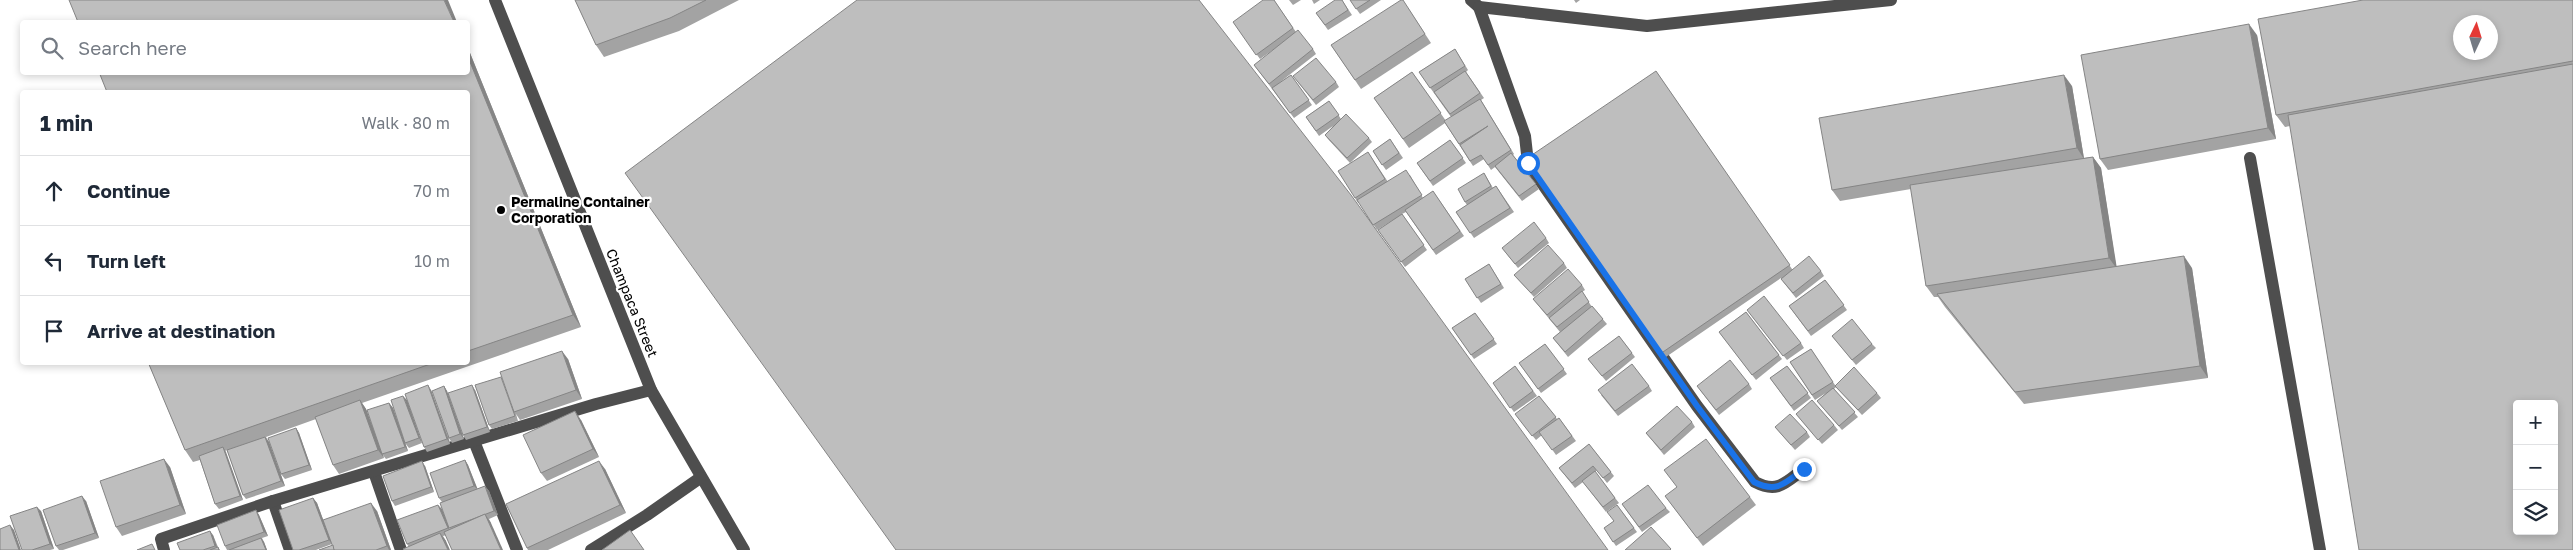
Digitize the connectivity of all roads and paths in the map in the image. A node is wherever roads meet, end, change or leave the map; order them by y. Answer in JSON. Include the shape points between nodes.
{"nodes":[{"id":1,"x":495,"y":0,"type":"edge"},
{"id":2,"x":1891,"y":0,"type":"edge"},
{"id":3,"x":1475,"y":4,"type":"edge"},
{"id":4,"x":2250,"y":158,"type":"dead end"},
{"id":5,"x":651,"y":390,"type":"junction"},
{"id":6,"x":474,"y":441,"type":"junction"},
{"id":7,"x":1804,"y":469,"type":"dead end"},
{"id":8,"x":374,"y":472,"type":"junction"},
{"id":9,"x":700,"y":478,"type":"junction"},
{"id":10,"x":274,"y":501,"type":"junction"},
{"id":11,"x":163,"y":545,"type":"edge"},
{"id":12,"x":290,"y":550,"type":"edge"},
{"id":13,"x":401,"y":550,"type":"edge"},
{"id":14,"x":517,"y":550,"type":"edge"},
{"id":15,"x":590,"y":550,"type":"edge"},
{"id":16,"x":744,"y":550,"type":"edge"},
{"id":17,"x":2320,"y":550,"type":"edge"}],
"edges":[{"from":1,"to":5,"type":"street","name":"Champaca Street"},
{"from":2,"to":3,"type":"street","via":[[1647,26]]},
{"from":3,"to":7,"type":"street","via":[[1525,136],[1528,163],[1681,383],[1754,482],[1764,487],[1779,487]]},
{"from":4,"to":17,"type":"street"},
{"from":5,"to":6,"type":"street"},
{"from":5,"to":9,"type":"street","name":"Champaca Street"},
{"from":6,"to":8,"type":"street"},
{"from":6,"to":14,"type":"street"},
{"from":8,"to":10,"type":"street"},
{"from":8,"to":13,"type":"street"},
{"from":9,"to":15,"type":"street","via":[[647,516]]},
{"from":9,"to":16,"type":"street","name":"Champaca Street"},
{"from":10,"to":11,"type":"street"},
{"from":10,"to":12,"type":"street"}]}
